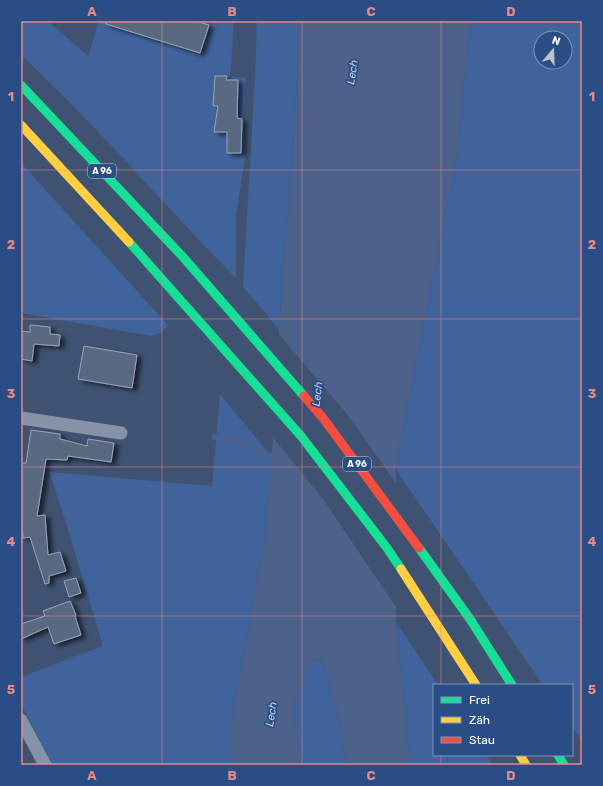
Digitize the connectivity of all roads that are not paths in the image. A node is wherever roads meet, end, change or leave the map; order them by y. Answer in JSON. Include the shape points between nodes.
{"nodes":[{"id":1,"x":21,"y":85,"type":"edge"},
{"id":2,"x":21,"y":125,"type":"edge"},
{"id":3,"x":21,"y":418,"type":"edge"},
{"id":4,"x":121,"y":433,"type":"dead end"},
{"id":5,"x":475,"y":684,"type":"edge"},
{"id":6,"x":511,"y":684,"type":"edge"},
{"id":7,"x":21,"y":720,"type":"edge"},
{"id":8,"x":521,"y":756,"type":"edge"},
{"id":9,"x":559,"y":756,"type":"edge"},
{"id":10,"x":45,"y":765,"type":"edge"},
{"id":11,"x":526,"y":765,"type":"edge"},
{"id":12,"x":564,"y":765,"type":"edge"}],
"edges":[{"from":1,"to":6,"type":"highway","number":"A 96","via":[[183,258],[323,418],[470,619]]},
{"from":2,"to":5,"type":"highway","number":"A 96","via":[[160,276],[306,442],[387,548]]},
{"from":3,"to":4,"type":"street"},
{"from":7,"to":10,"type":"street"},
{"from":8,"to":11,"type":"highway"},
{"from":9,"to":12,"type":"highway"}]}
